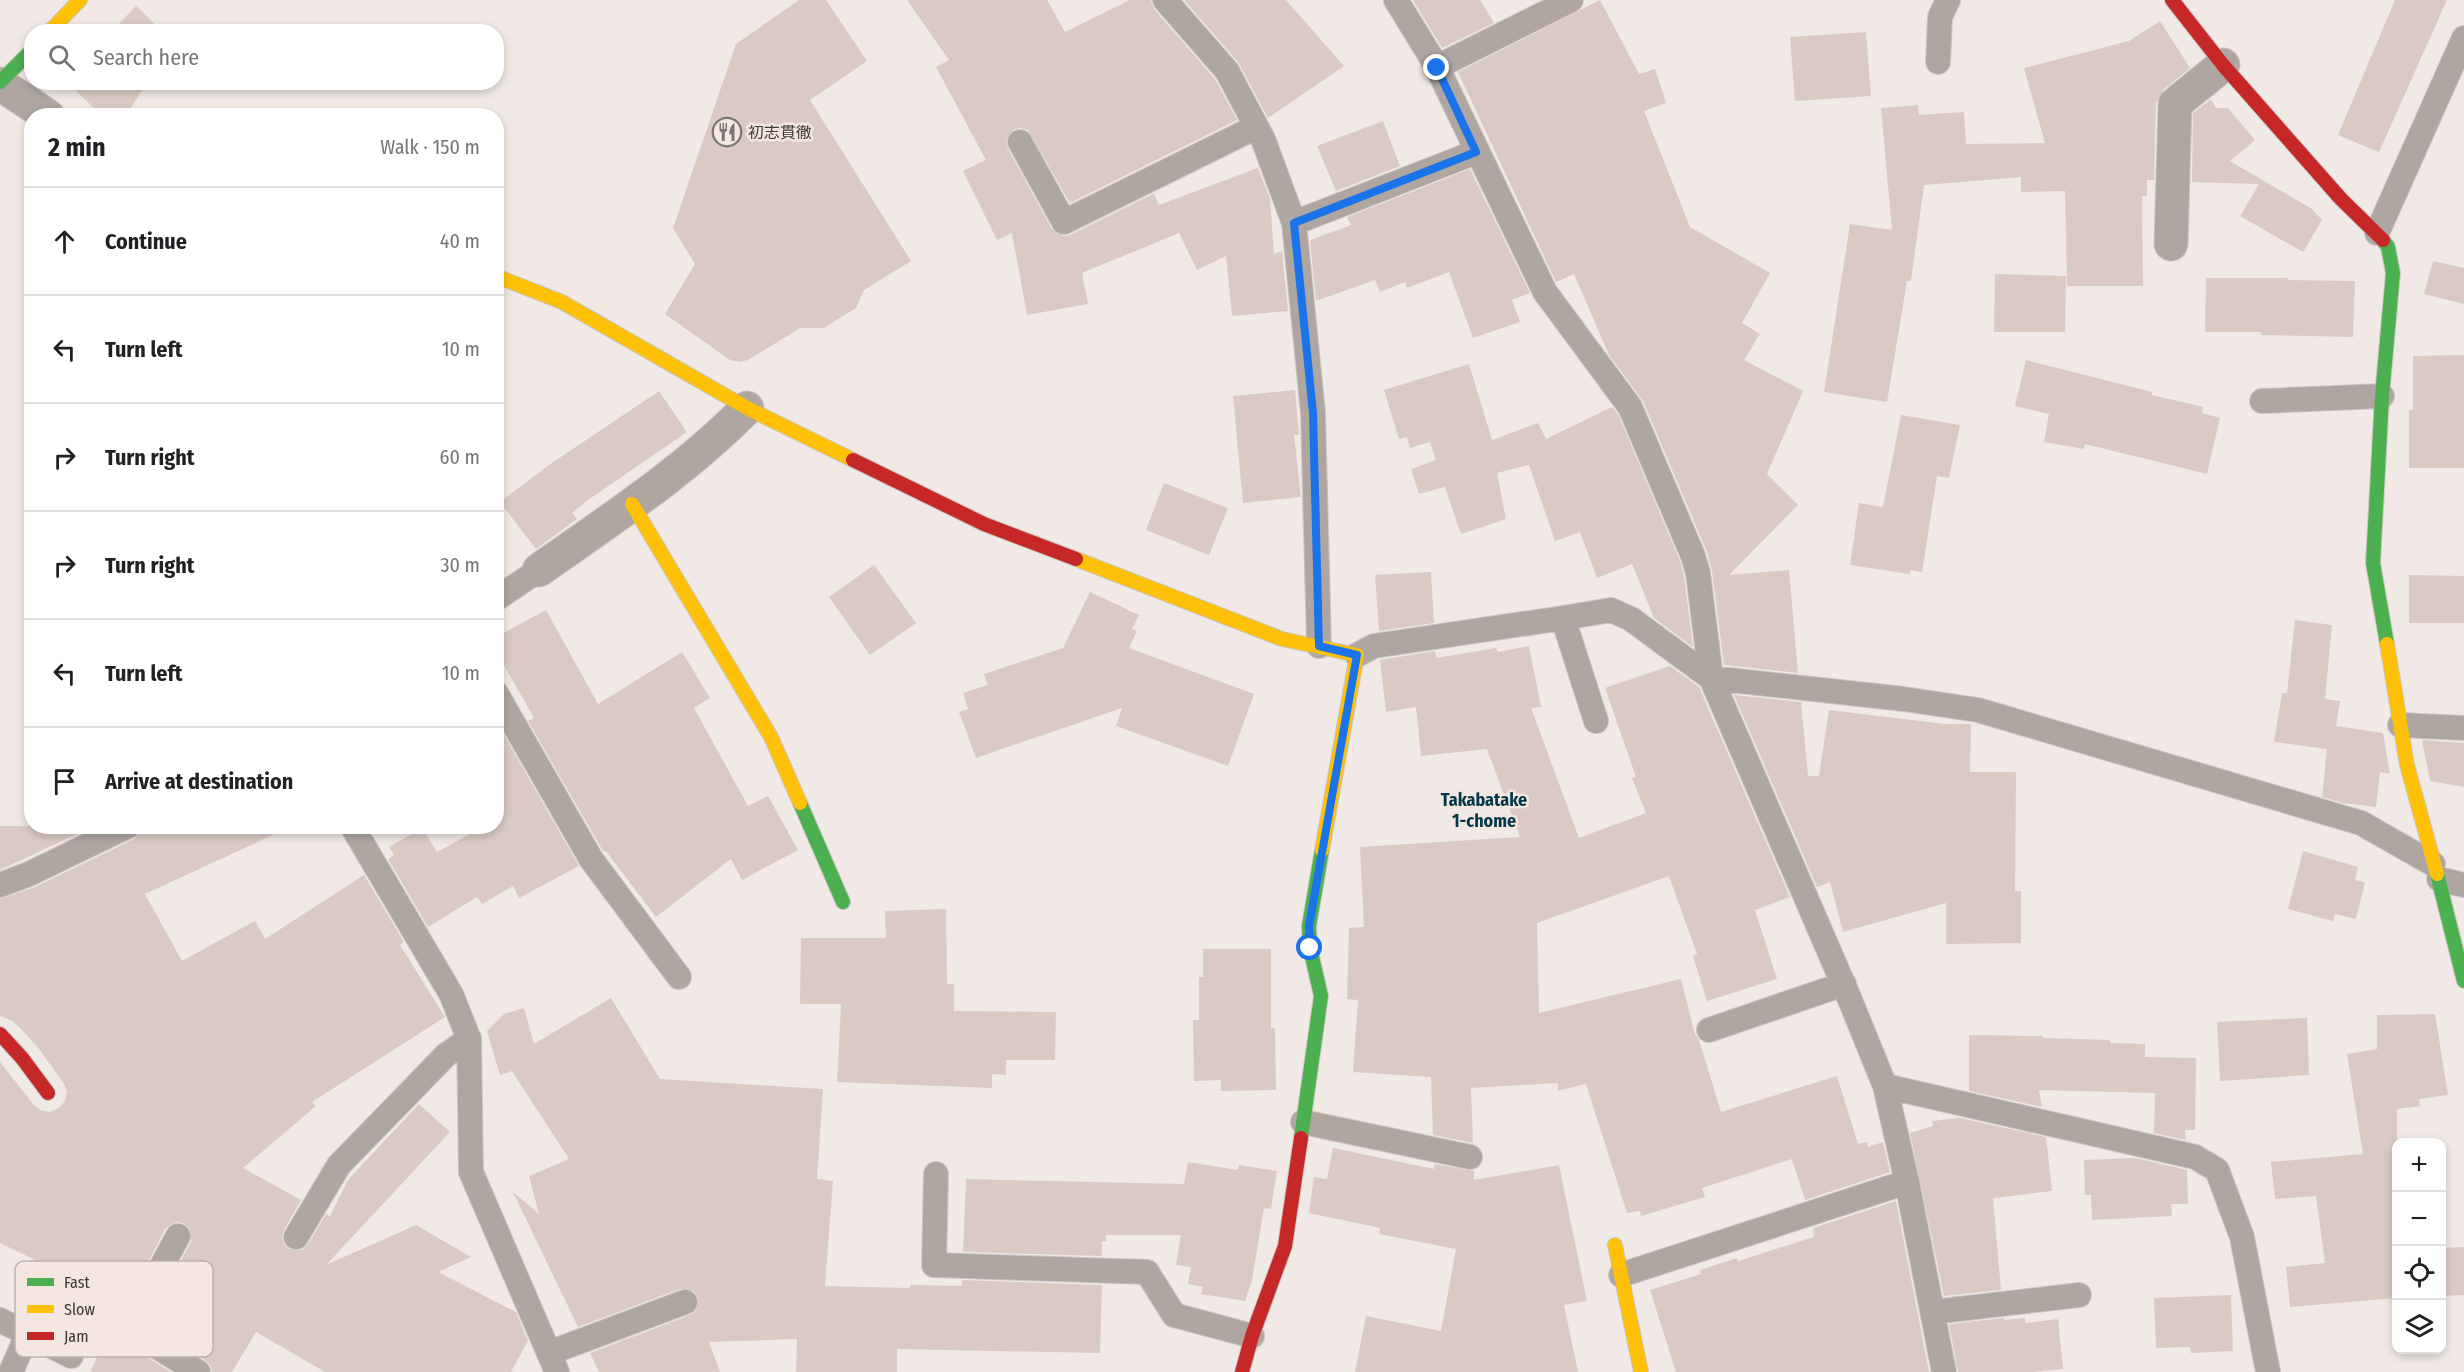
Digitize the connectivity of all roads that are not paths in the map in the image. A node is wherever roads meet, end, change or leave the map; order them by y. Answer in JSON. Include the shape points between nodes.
{"nodes":[{"id":1,"x":80,"y":0,"type":"edge"},
{"id":2,"x":1165,"y":0,"type":"edge"},
{"id":3,"x":1396,"y":0,"type":"edge"},
{"id":4,"x":1571,"y":0,"type":"edge"},
{"id":5,"x":1948,"y":0,"type":"edge"},
{"id":6,"x":2172,"y":0,"type":"edge"},
{"id":7,"x":58,"y":24,"type":"edge"},
{"id":8,"x":2464,"y":38,"type":"edge"},
{"id":9,"x":24,"y":58,"type":"edge"},
{"id":10,"x":1938,"y":62,"type":"dead end"},
{"id":11,"x":2223,"y":65,"type":"junction"},
{"id":12,"x":1437,"y":68,"type":"junction"},
{"id":13,"x":0,"y":83,"type":"edge"},
{"id":14,"x":36,"y":108,"type":"edge"},
{"id":15,"x":1256,"y":127,"type":"junction"},
{"id":16,"x":1020,"y":142,"type":"dead end"},
{"id":17,"x":1476,"y":152,"type":"junction"},
{"id":18,"x":1294,"y":223,"type":"junction"},
{"id":19,"x":2377,"y":233,"type":"junction"},
{"id":20,"x":2171,"y":244,"type":"dead end"},
{"id":21,"x":504,"y":279,"type":"edge"},
{"id":22,"x":2382,"y":396,"type":"junction"},
{"id":23,"x":2262,"y":401,"type":"dead end"},
{"id":24,"x":747,"y":408,"type":"junction"},
{"id":25,"x":632,"y":504,"type":"junction"},
{"id":26,"x":539,"y":570,"type":"joint"},
{"id":27,"x":504,"y":594,"type":"edge"},
{"id":28,"x":1563,"y":618,"type":"junction"},
{"id":29,"x":1319,"y":646,"type":"junction"},
{"id":30,"x":1357,"y":655,"type":"junction"},
{"id":31,"x":1711,"y":678,"type":"junction"},
{"id":32,"x":504,"y":707,"type":"edge"},
{"id":33,"x":1596,"y":722,"type":"dead end"},
{"id":34,"x":2400,"y":725,"type":"junction"},
{"id":35,"x":2464,"y":728,"type":"edge"},
{"id":36,"x":112,"y":834,"type":"edge"},
{"id":37,"x":357,"y":834,"type":"edge"},
{"id":38,"x":2436,"y":872,"type":"junction"},
{"id":39,"x":0,"y":885,"type":"edge"},
{"id":40,"x":2464,"y":885,"type":"edge"},
{"id":41,"x":843,"y":902,"type":"dead end"},
{"id":42,"x":679,"y":977,"type":"dead end"},
{"id":43,"x":2464,"y":981,"type":"edge"},
{"id":44,"x":1844,"y":984,"type":"junction"},
{"id":45,"x":1709,"y":1030,"type":"dead end"},
{"id":46,"x":0,"y":1034,"type":"edge"},
{"id":47,"x":469,"y":1039,"type":"junction"},
{"id":48,"x":1885,"y":1086,"type":"junction"},
{"id":49,"x":48,"y":1093,"type":"dead end"},
{"id":50,"x":1303,"y":1122,"type":"junction"},
{"id":51,"x":1470,"y":1157,"type":"dead end"},
{"id":52,"x":936,"y":1174,"type":"dead end"},
{"id":53,"x":1907,"y":1182,"type":"junction"},
{"id":54,"x":178,"y":1236,"type":"dead end"},
{"id":55,"x":296,"y":1237,"type":"dead end"},
{"id":56,"x":1615,"y":1245,"type":"dead end"},
{"id":57,"x":165,"y":1261,"type":"edge"},
{"id":58,"x":1621,"y":1275,"type":"junction"},
{"id":59,"x":2079,"y":1295,"type":"dead end"},
{"id":60,"x":685,"y":1302,"type":"dead end"},
{"id":61,"x":1933,"y":1312,"type":"junction"},
{"id":62,"x":0,"y":1320,"type":"edge"},
{"id":63,"x":15,"y":1328,"type":"edge"},
{"id":64,"x":1252,"y":1336,"type":"junction"},
{"id":65,"x":17,"y":1357,"type":"edge"},
{"id":66,"x":174,"y":1357,"type":"edge"},
{"id":67,"x":553,"y":1362,"type":"edge"},
{"id":68,"x":11,"y":1372,"type":"edge"},
{"id":69,"x":198,"y":1372,"type":"edge"},
{"id":70,"x":1242,"y":1372,"type":"edge"},
{"id":71,"x":1641,"y":1372,"type":"edge"},
{"id":72,"x":1944,"y":1372,"type":"edge"},
{"id":73,"x":2268,"y":1372,"type":"edge"}],
"edges":[{"from":1,"to":7,"type":"street"},
{"from":2,"to":15,"type":"lane","via":[[1227,71]]},
{"from":3,"to":12,"type":"lane"},
{"from":4,"to":12,"type":"lane"},
{"from":5,"to":10,"type":"lane","via":[[1940,17]]},
{"from":6,"to":11,"type":"street"},
{"from":8,"to":19,"type":"lane"},
{"from":9,"to":13,"type":"street"},
{"from":11,"to":19,"type":"street","via":[[2341,200]]},
{"from":11,"to":20,"type":"street","via":[[2175,104]]},
{"from":12,"to":17,"type":"lane"},
{"from":13,"to":14,"type":"street"},
{"from":15,"to":16,"type":"lane","via":[[1064,222]]},
{"from":15,"to":18,"type":"lane"},
{"from":17,"to":18,"type":"lane"},
{"from":17,"to":31,"type":"lane","via":[[1545,292],[1630,407],[1698,573]]},
{"from":18,"to":29,"type":"lane","via":[[1313,413]]},
{"from":19,"to":22,"type":"street","via":[[2388,247],[2393,273]]},
{"from":21,"to":24,"type":"street","via":[[562,302]]},
{"from":22,"to":23,"type":"lane"},
{"from":22,"to":34,"type":"street","via":[[2373,563]]},
{"from":24,"to":25,"type":"street","via":[[721,434]]},
{"from":24,"to":29,"type":"street","via":[[984,524],[1281,639]]},
{"from":25,"to":26,"type":"street"},
{"from":25,"to":41,"type":"street","via":[[771,737]]},
{"from":26,"to":27,"type":"lane"},
{"from":28,"to":30,"type":"lane","via":[[1374,646]]},
{"from":28,"to":31,"type":"lane","via":[[1611,610],[1630,619]]},
{"from":28,"to":33,"type":"lane"},
{"from":29,"to":30,"type":"street"},
{"from":30,"to":50,"type":"street","via":[[1309,926],[1321,996]]},
{"from":31,"to":38,"type":"lane","via":[[1978,710],[2361,823]]},
{"from":31,"to":44,"type":"lane"},
{"from":32,"to":42,"type":"lane","via":[[591,859]]},
{"from":34,"to":35,"type":"lane"},
{"from":34,"to":38,"type":"street"},
{"from":36,"to":39,"type":"lane"},
{"from":37,"to":47,"type":"lane","via":[[451,994]]},
{"from":38,"to":40,"type":"lane"},
{"from":38,"to":43,"type":"street"},
{"from":44,"to":45,"type":"lane"},
{"from":44,"to":48,"type":"lane"},
{"from":46,"to":49,"type":"street"},
{"from":47,"to":55,"type":"lane","via":[[446,1055],[339,1165]]},
{"from":47,"to":67,"type":"lane","via":[[471,1172]]},
{"from":48,"to":53,"type":"lane"},
{"from":48,"to":73,"type":"lane","via":[[2195,1157],[2217,1170],[2242,1237]]},
{"from":50,"to":51,"type":"lane"},
{"from":50,"to":64,"type":"street","via":[[1285,1246]]},
{"from":52,"to":64,"type":"lane","via":[[934,1265],[1147,1272],[1174,1315]]},
{"from":53,"to":58,"type":"lane"},
{"from":53,"to":61,"type":"lane"},
{"from":54,"to":57,"type":"lane"},
{"from":56,"to":58,"type":"street"},
{"from":58,"to":71,"type":"street"},
{"from":59,"to":61,"type":"lane"},
{"from":60,"to":67,"type":"lane"},
{"from":61,"to":72,"type":"lane"},
{"from":62,"to":63,"type":"lane"},
{"from":64,"to":70,"type":"street"},
{"from":65,"to":68,"type":"lane"},
{"from":66,"to":69,"type":"lane"}]}
